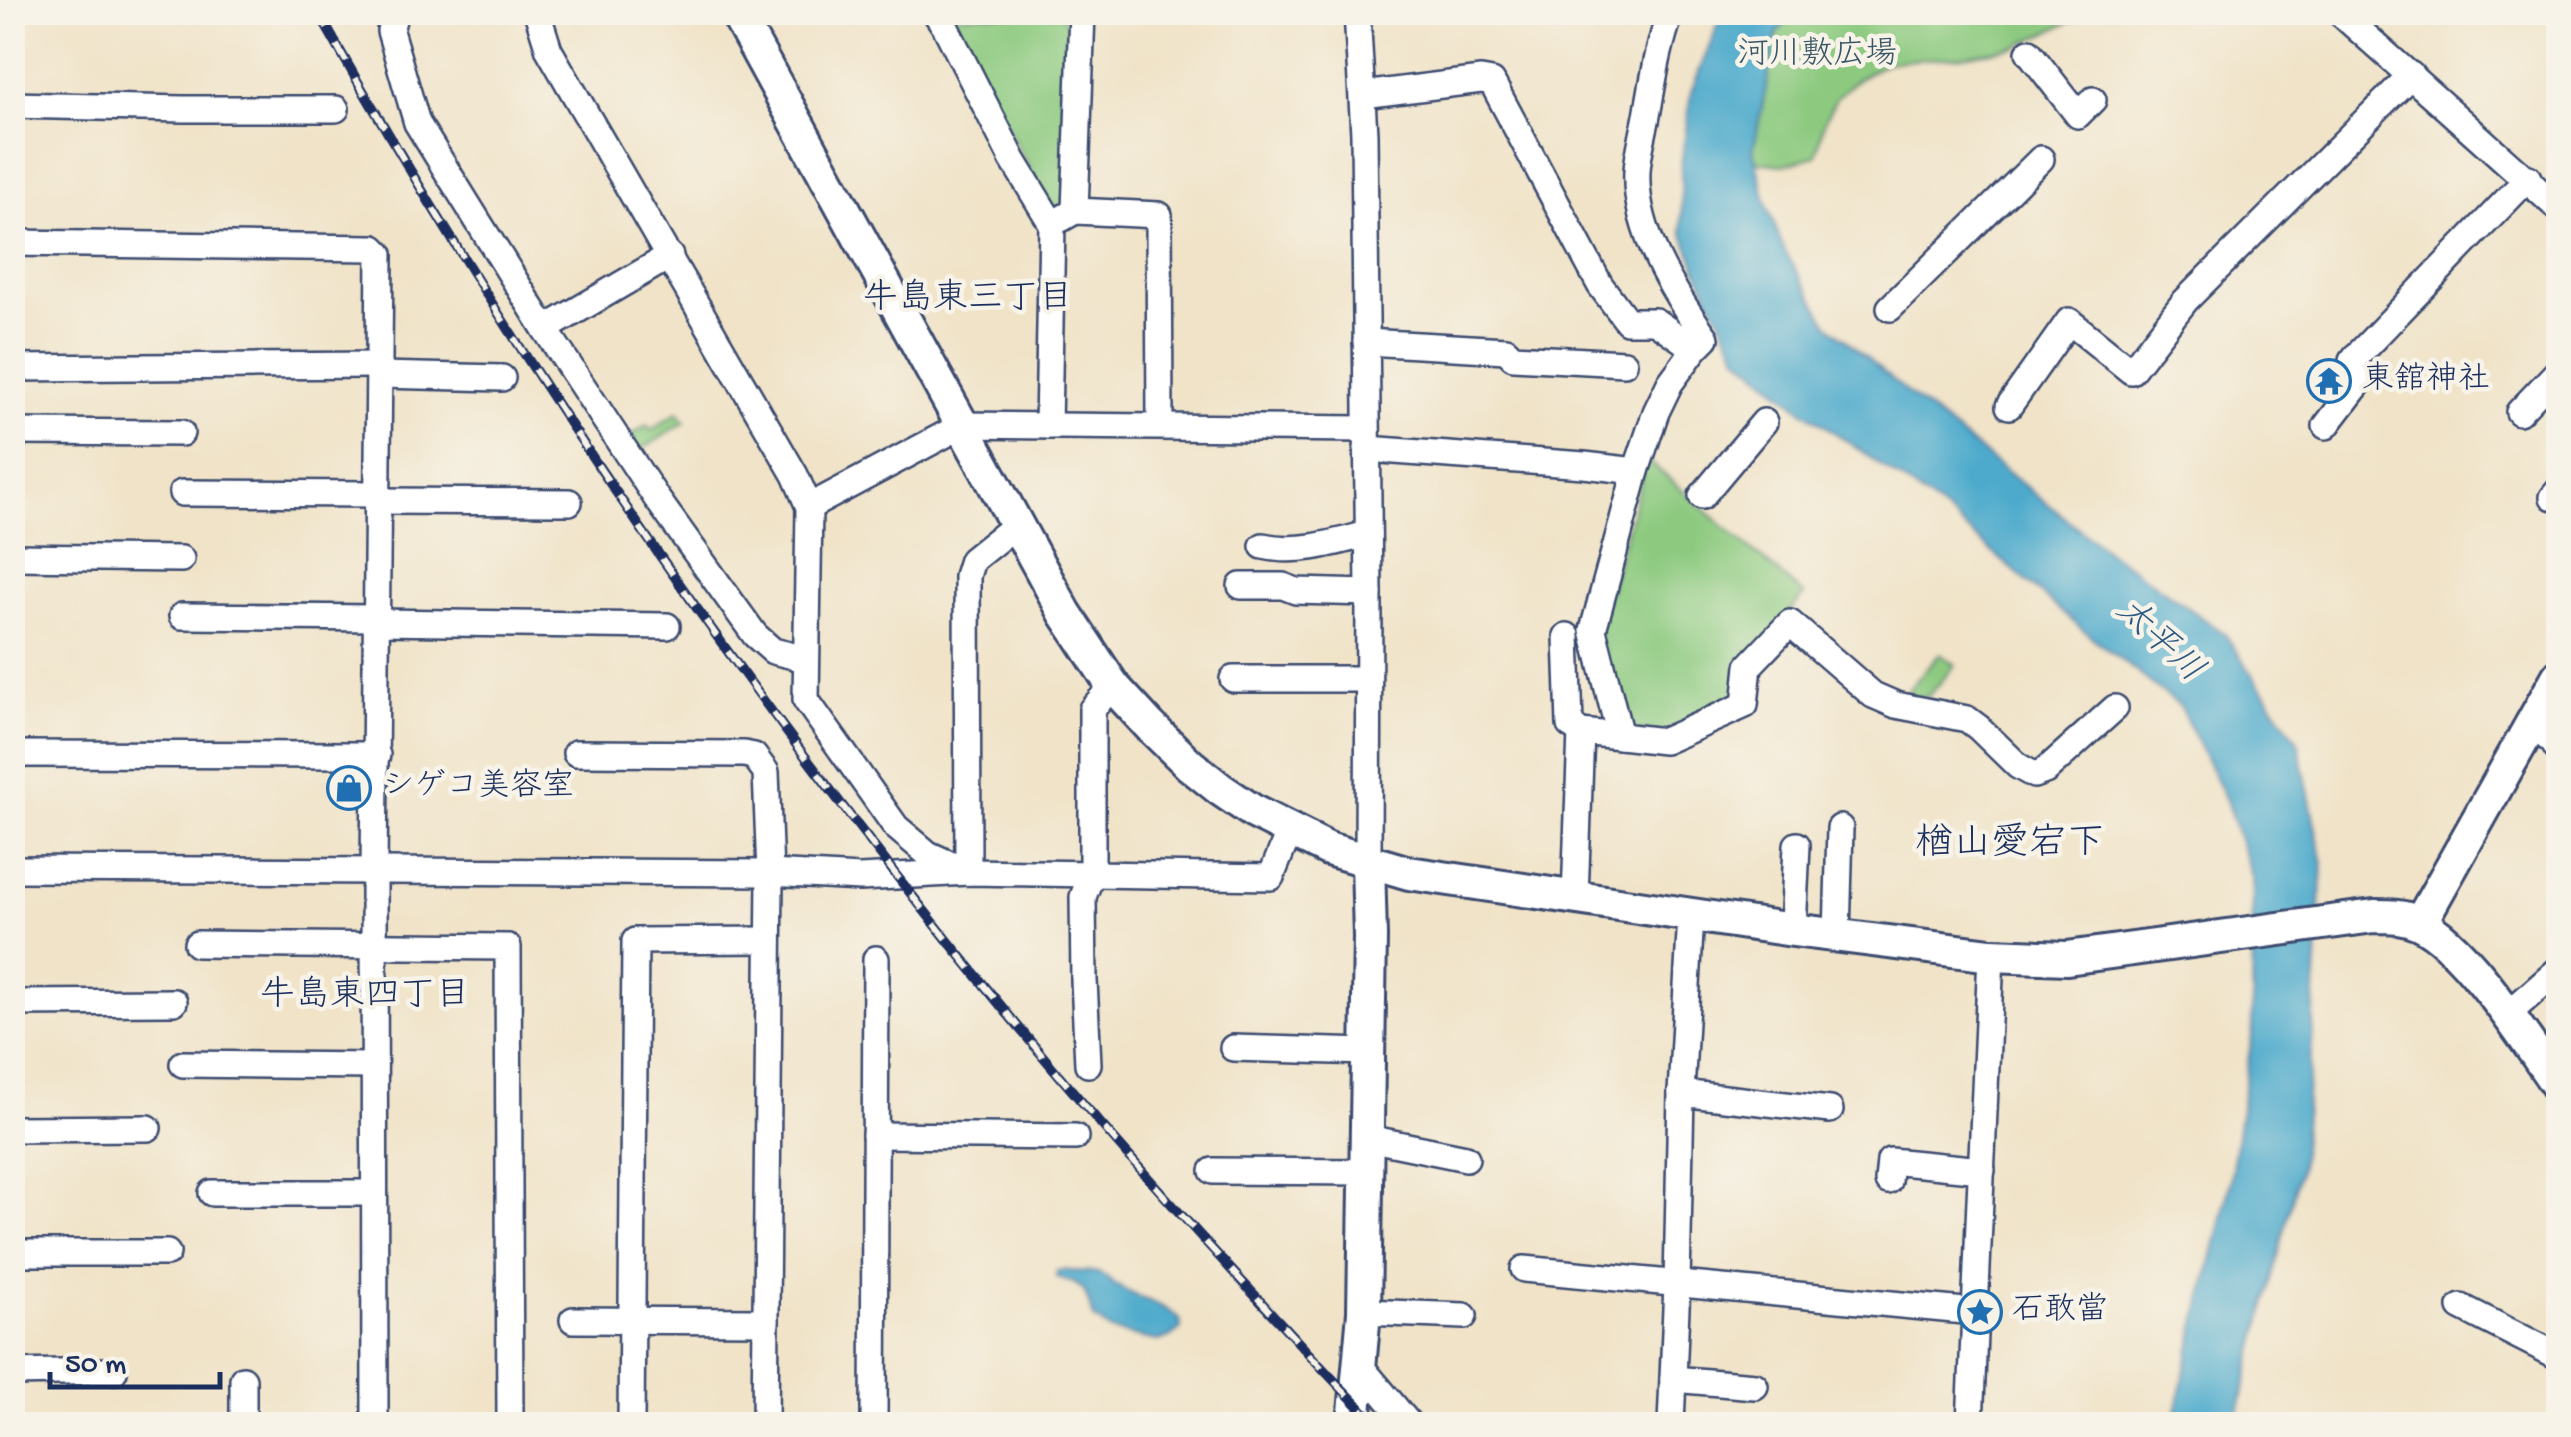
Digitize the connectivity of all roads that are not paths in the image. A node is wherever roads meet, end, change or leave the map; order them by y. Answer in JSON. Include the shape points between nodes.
{"nodes":[{"id":1,"x":395,"y":12,"type":"edge"},
{"id":2,"x":537,"y":12,"type":"edge"},
{"id":3,"x":736,"y":12,"type":"edge"},
{"id":4,"x":935,"y":12,"type":"edge"},
{"id":5,"x":1082,"y":12,"type":"edge"},
{"id":6,"x":1357,"y":12,"type":"edge"},
{"id":7,"x":1671,"y":12,"type":"edge"},
{"id":8,"x":2339,"y":12,"type":"edge"},
{"id":9,"x":2029,"y":52,"type":"dead end"},
{"id":10,"x":2411,"y":75,"type":"junction"},
{"id":11,"x":1362,"y":95,"type":"junction"},
{"id":12,"x":2093,"y":100,"type":"dead end"},
{"id":13,"x":12,"y":106,"type":"edge"},
{"id":14,"x":336,"y":110,"type":"dead end"},
{"id":15,"x":2041,"y":158,"type":"dead end"},
{"id":16,"x":2528,"y":178,"type":"junction"},
{"id":17,"x":2558,"y":208,"type":"edge"},
{"id":18,"x":1075,"y":211,"type":"junction"},
{"id":19,"x":1052,"y":224,"type":"junction"},
{"id":20,"x":12,"y":243,"type":"edge"},
{"id":21,"x":670,"y":256,"type":"junction"},
{"id":22,"x":1890,"y":308,"type":"dead end"},
{"id":23,"x":545,"y":329,"type":"junction"},
{"id":24,"x":1366,"y":342,"type":"junction"},
{"id":25,"x":1694,"y":349,"type":"junction"},
{"id":26,"x":1624,"y":363,"type":"dead end"},
{"id":27,"x":12,"y":368,"type":"edge"},
{"id":28,"x":379,"y":370,"type":"junction"},
{"id":29,"x":2558,"y":371,"type":"edge"},
{"id":30,"x":502,"y":378,"type":"dead end"},
{"id":31,"x":2010,"y":406,"type":"dead end"},
{"id":32,"x":2519,"y":412,"type":"dead end"},
{"id":33,"x":1764,"y":422,"type":"dead end"},
{"id":34,"x":963,"y":425,"type":"junction"},
{"id":35,"x":1048,"y":426,"type":"junction"},
{"id":36,"x":1160,"y":426,"type":"junction"},
{"id":37,"x":2326,"y":426,"type":"dead end"},
{"id":38,"x":12,"y":432,"type":"edge"},
{"id":39,"x":181,"y":433,"type":"dead end"},
{"id":40,"x":1367,"y":439,"type":"junction"},
{"id":41,"x":1636,"y":471,"type":"junction"},
{"id":42,"x":182,"y":494,"type":"dead end"},
{"id":43,"x":1702,"y":496,"type":"dead end"},
{"id":44,"x":377,"y":498,"type":"junction"},
{"id":45,"x":570,"y":502,"type":"dead end"},
{"id":46,"x":808,"y":507,"type":"junction"},
{"id":47,"x":1017,"y":524,"type":"junction"},
{"id":48,"x":1368,"y":534,"type":"junction"},
{"id":49,"x":1263,"y":546,"type":"dead end"},
{"id":50,"x":12,"y":557,"type":"edge"},
{"id":51,"x":180,"y":559,"type":"dead end"},
{"id":52,"x":1241,"y":586,"type":"dead end"},
{"id":53,"x":1369,"y":593,"type":"junction"},
{"id":54,"x":182,"y":616,"type":"dead end"},
{"id":55,"x":378,"y":620,"type":"junction"},
{"id":56,"x":668,"y":626,"type":"dead end"},
{"id":57,"x":1567,"y":636,"type":"dead end"},
{"id":58,"x":806,"y":659,"type":"junction"},
{"id":59,"x":2558,"y":678,"type":"edge"},
{"id":60,"x":1233,"y":680,"type":"dead end"},
{"id":61,"x":1367,"y":680,"type":"junction"},
{"id":62,"x":1113,"y":686,"type":"junction"},
{"id":63,"x":2115,"y":708,"type":"dead end"},
{"id":64,"x":2530,"y":724,"type":"junction"},
{"id":65,"x":1581,"y":732,"type":"junction"},
{"id":66,"x":1620,"y":736,"type":"junction"},
{"id":67,"x":2558,"y":750,"type":"edge"},
{"id":68,"x":576,"y":753,"type":"dead end"},
{"id":69,"x":12,"y":754,"type":"edge"},
{"id":70,"x":376,"y":755,"type":"junction"},
{"id":71,"x":1840,"y":828,"type":"dead end"},
{"id":72,"x":1290,"y":830,"type":"junction"},
{"id":73,"x":1797,"y":846,"type":"dead end"},
{"id":74,"x":1368,"y":862,"type":"junction"},
{"id":75,"x":12,"y":869,"type":"edge"},
{"id":76,"x":374,"y":872,"type":"junction"},
{"id":77,"x":968,"y":872,"type":"junction"},
{"id":78,"x":1092,"y":873,"type":"junction"},
{"id":79,"x":770,"y":874,"type":"junction"},
{"id":80,"x":1575,"y":898,"type":"junction"},
{"id":81,"x":1692,"y":915,"type":"junction"},
{"id":82,"x":2420,"y":924,"type":"junction"},
{"id":83,"x":1793,"y":930,"type":"junction"},
{"id":84,"x":1837,"y":936,"type":"junction"},
{"id":85,"x":769,"y":940,"type":"junction"},
{"id":86,"x":197,"y":944,"type":"dead end"},
{"id":87,"x":375,"y":946,"type":"junction"},
{"id":88,"x":1992,"y":955,"type":"junction"},
{"id":89,"x":876,"y":959,"type":"dead end"},
{"id":90,"x":2558,"y":970,"type":"edge"},
{"id":91,"x":174,"y":1002,"type":"dead end"},
{"id":92,"x":12,"y":1003,"type":"edge"},
{"id":93,"x":2507,"y":1015,"type":"junction"},
{"id":94,"x":1234,"y":1048,"type":"dead end"},
{"id":95,"x":1368,"y":1052,"type":"junction"},
{"id":96,"x":183,"y":1064,"type":"dead end"},
{"id":97,"x":1088,"y":1064,"type":"dead end"},
{"id":98,"x":374,"y":1066,"type":"junction"},
{"id":99,"x":2556,"y":1078,"type":"edge"},
{"id":100,"x":1681,"y":1093,"type":"junction"},
{"id":101,"x":1830,"y":1110,"type":"dead end"},
{"id":102,"x":148,"y":1128,"type":"dead end"},
{"id":103,"x":12,"y":1129,"type":"edge"},
{"id":104,"x":875,"y":1135,"type":"junction"},
{"id":105,"x":1076,"y":1137,"type":"dead end"},
{"id":106,"x":1368,"y":1138,"type":"junction"},
{"id":107,"x":1466,"y":1158,"type":"dead end"},
{"id":108,"x":1982,"y":1170,"type":"junction"},
{"id":109,"x":1213,"y":1171,"type":"dead end"},
{"id":110,"x":1366,"y":1172,"type":"junction"},
{"id":111,"x":1888,"y":1181,"type":"dead end"},
{"id":112,"x":212,"y":1192,"type":"dead end"},
{"id":113,"x":374,"y":1193,"type":"junction"},
{"id":114,"x":12,"y":1253,"type":"edge"},
{"id":115,"x":166,"y":1253,"type":"dead end"},
{"id":116,"x":1524,"y":1268,"type":"dead end"},
{"id":117,"x":1678,"y":1285,"type":"junction"},
{"id":118,"x":2461,"y":1307,"type":"dead end"},
{"id":119,"x":1364,"y":1312,"type":"junction"},
{"id":120,"x":1975,"y":1312,"type":"junction"},
{"id":121,"x":1464,"y":1316,"type":"dead end"},
{"id":122,"x":632,"y":1319,"type":"junction"},
{"id":123,"x":573,"y":1320,"type":"dead end"},
{"id":124,"x":766,"y":1321,"type":"junction"},
{"id":125,"x":2558,"y":1356,"type":"edge"},
{"id":126,"x":1360,"y":1367,"type":"junction"},
{"id":127,"x":114,"y":1371,"type":"dead end"},
{"id":128,"x":12,"y":1373,"type":"edge"},
{"id":129,"x":243,"y":1379,"type":"dead end"},
{"id":130,"x":1673,"y":1379,"type":"junction"},
{"id":131,"x":1755,"y":1386,"type":"dead end"},
{"id":132,"x":243,"y":1424,"type":"edge"},
{"id":133,"x":375,"y":1424,"type":"edge"},
{"id":134,"x":510,"y":1424,"type":"edge"},
{"id":135,"x":631,"y":1424,"type":"edge"},
{"id":136,"x":765,"y":1424,"type":"edge"},
{"id":137,"x":874,"y":1424,"type":"edge"},
{"id":138,"x":1354,"y":1424,"type":"edge"},
{"id":139,"x":1409,"y":1424,"type":"edge"},
{"id":140,"x":1671,"y":1424,"type":"edge"},
{"id":141,"x":1970,"y":1424,"type":"edge"}],
"edges":[{"from":1,"to":23,"type":"street","via":[[390,31],[418,123]]},
{"from":2,"to":21,"type":"street","via":[[549,50]]},
{"from":3,"to":34,"type":"street"},
{"from":4,"to":19,"type":"street"},
{"from":5,"to":18,"type":"street"},
{"from":6,"to":11,"type":"street"},
{"from":7,"to":25,"type":"street","via":[[1637,172],[1650,240],[1677,298],[1706,338]]},
{"from":8,"to":10,"type":"street"},
{"from":9,"to":12,"type":"street","via":[[2078,115]]},
{"from":10,"to":16,"type":"street"},
{"from":10,"to":31,"type":"street","via":[[2185,302],[2130,371],[2070,321]]},
{"from":11,"to":24,"type":"street"},
{"from":11,"to":25,"type":"street","via":[[1492,82],[1600,285],[1627,321],[1655,321]]},
{"from":13,"to":14,"type":"street"},
{"from":15,"to":22,"type":"street"},
{"from":16,"to":17,"type":"street"},
{"from":16,"to":37,"type":"street","via":[[2354,358],[2360,384]]},
{"from":18,"to":19,"type":"street"},
{"from":18,"to":36,"type":"street","via":[[1160,215]]},
{"from":19,"to":35,"type":"street"},
{"from":20,"to":28,"type":"street","via":[[374,248],[380,254]]},
{"from":21,"to":23,"type":"street"},
{"from":21,"to":46,"type":"street"},
{"from":23,"to":58,"type":"street","via":[[755,635],[773,651]]},
{"from":24,"to":26,"type":"street"},
{"from":24,"to":40,"type":"street"},
{"from":25,"to":41,"type":"street","via":[[1656,412]]},
{"from":27,"to":28,"type":"street"},
{"from":28,"to":30,"type":"street"},
{"from":28,"to":44,"type":"street"},
{"from":29,"to":32,"type":"street"},
{"from":33,"to":43,"type":"street"},
{"from":34,"to":35,"type":"street"},
{"from":34,"to":46,"type":"street"},
{"from":34,"to":47,"type":"street"},
{"from":35,"to":36,"type":"street"},
{"from":36,"to":40,"type":"street"},
{"from":38,"to":39,"type":"street"},
{"from":40,"to":41,"type":"street"},
{"from":40,"to":48,"type":"street"},
{"from":41,"to":66,"type":"street","via":[[1593,630]]},
{"from":42,"to":44,"type":"street"},
{"from":44,"to":45,"type":"street"},
{"from":44,"to":55,"type":"street"},
{"from":46,"to":58,"type":"street"},
{"from":47,"to":62,"type":"street"},
{"from":47,"to":77,"type":"street","via":[[972,560],[967,576]]},
{"from":48,"to":49,"type":"street","via":[[1304,548]]},
{"from":48,"to":53,"type":"street"},
{"from":50,"to":51,"type":"street"},
{"from":52,"to":53,"type":"street"},
{"from":53,"to":61,"type":"street"},
{"from":54,"to":55,"type":"street"},
{"from":55,"to":56,"type":"street"},
{"from":55,"to":70,"type":"street"},
{"from":57,"to":65,"type":"street","via":[[1570,726]]},
{"from":58,"to":77,"type":"street","via":[[806,700],[896,827],[928,854]]},
{"from":59,"to":64,"type":"street"},
{"from":60,"to":61,"type":"street"},
{"from":61,"to":74,"type":"street"},
{"from":62,"to":72,"type":"street","via":[[1190,765]]},
{"from":62,"to":78,"type":"street","via":[[1092,709]]},
{"from":63,"to":66,"type":"street","via":[[2034,775],[1967,719],[1873,695],[1790,623],[1749,666],[1745,705],[1664,742]]},
{"from":64,"to":67,"type":"street"},
{"from":64,"to":82,"type":"street"},
{"from":65,"to":66,"type":"street"},
{"from":65,"to":80,"type":"street"},
{"from":68,"to":79,"type":"street","via":[[754,756],[766,772]]},
{"from":69,"to":70,"type":"street"},
{"from":70,"to":76,"type":"street"},
{"from":71,"to":84,"type":"street"},
{"from":72,"to":74,"type":"street"},
{"from":72,"to":78,"type":"street","via":[[1271,876]]},
{"from":73,"to":83,"type":"street"},
{"from":74,"to":80,"type":"street"},
{"from":74,"to":95,"type":"street"},
{"from":75,"to":76,"type":"street"},
{"from":76,"to":79,"type":"street"},
{"from":76,"to":87,"type":"street"},
{"from":77,"to":78,"type":"street"},
{"from":77,"to":79,"type":"street"},
{"from":78,"to":97,"type":"street","via":[[1084,896]]},
{"from":79,"to":85,"type":"street"},
{"from":80,"to":81,"type":"street"},
{"from":81,"to":83,"type":"street"},
{"from":81,"to":100,"type":"street"},
{"from":82,"to":88,"type":"street","via":[[2398,916],[2067,958]]},
{"from":82,"to":93,"type":"street","via":[[2466,962]]},
{"from":83,"to":84,"type":"street"},
{"from":84,"to":88,"type":"street"},
{"from":85,"to":122,"type":"street","via":[[635,941]]},
{"from":85,"to":124,"type":"street"},
{"from":86,"to":87,"type":"street"},
{"from":87,"to":98,"type":"street"},
{"from":87,"to":134,"type":"street","via":[[508,947]]},
{"from":88,"to":108,"type":"street"},
{"from":89,"to":104,"type":"street"},
{"from":90,"to":93,"type":"street"},
{"from":91,"to":92,"type":"street"},
{"from":93,"to":99,"type":"street"},
{"from":94,"to":95,"type":"street"},
{"from":95,"to":106,"type":"street"},
{"from":96,"to":98,"type":"street"},
{"from":98,"to":113,"type":"street"},
{"from":100,"to":101,"type":"street"},
{"from":100,"to":117,"type":"street"},
{"from":102,"to":103,"type":"street"},
{"from":104,"to":105,"type":"street"},
{"from":104,"to":137,"type":"street"},
{"from":106,"to":107,"type":"street"},
{"from":106,"to":110,"type":"street"},
{"from":108,"to":111,"type":"street","via":[[1890,1161]]},
{"from":108,"to":120,"type":"street"},
{"from":109,"to":110,"type":"street"},
{"from":110,"to":119,"type":"street"},
{"from":112,"to":113,"type":"street"},
{"from":113,"to":133,"type":"street"},
{"from":114,"to":115,"type":"street"},
{"from":116,"to":117,"type":"street"},
{"from":117,"to":120,"type":"street"},
{"from":117,"to":130,"type":"street"},
{"from":118,"to":125,"type":"street"},
{"from":119,"to":121,"type":"street"},
{"from":119,"to":126,"type":"street"},
{"from":120,"to":141,"type":"street"},
{"from":122,"to":123,"type":"street"},
{"from":122,"to":124,"type":"street"},
{"from":122,"to":135,"type":"street"},
{"from":124,"to":136,"type":"street"},
{"from":126,"to":138,"type":"street"},
{"from":126,"to":139,"type":"street"},
{"from":127,"to":128,"type":"street"},
{"from":129,"to":132,"type":"street"},
{"from":130,"to":131,"type":"street"},
{"from":130,"to":140,"type":"street"}]}
